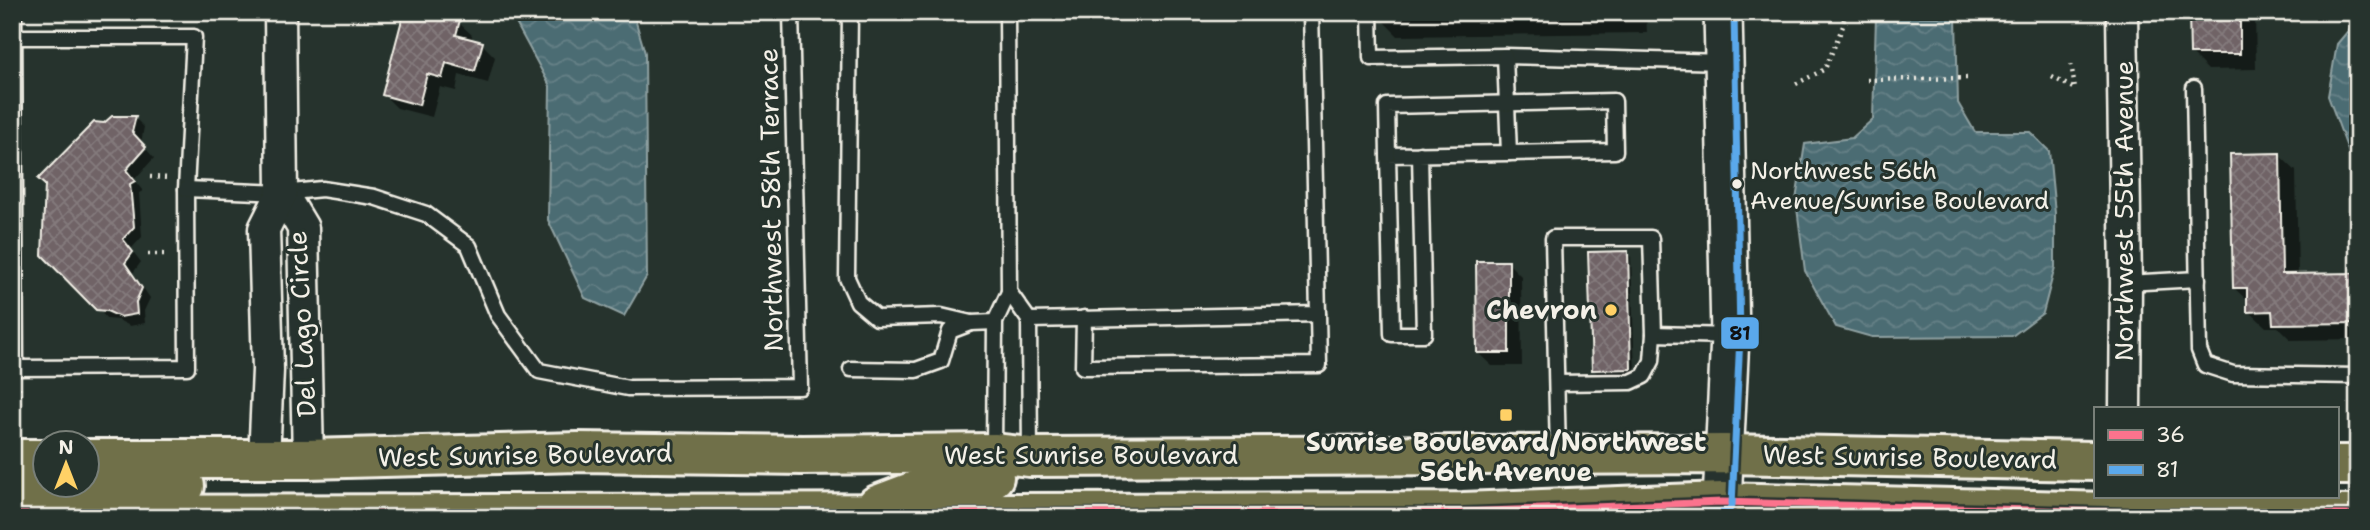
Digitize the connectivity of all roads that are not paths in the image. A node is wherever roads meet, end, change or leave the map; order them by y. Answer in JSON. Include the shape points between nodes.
{"nodes":[{"id":1,"x":14,"y":12,"type":"edge"},
{"id":2,"x":280,"y":12,"type":"edge"},
{"id":3,"x":791,"y":12,"type":"edge"},
{"id":4,"x":850,"y":12,"type":"edge"},
{"id":5,"x":1007,"y":12,"type":"edge"},
{"id":6,"x":1311,"y":12,"type":"edge"},
{"id":7,"x":1370,"y":12,"type":"edge"},
{"id":8,"x":1723,"y":12,"type":"edge"},
{"id":9,"x":2122,"y":12,"type":"edge"},
{"id":10,"x":14,"y":37,"type":"junction"},
{"id":11,"x":1506,"y":56,"type":"junction"},
{"id":12,"x":1724,"y":62,"type":"junction"},
{"id":13,"x":2194,"y":88,"type":"dead end"},
{"id":14,"x":1507,"y":103,"type":"junction"},
{"id":15,"x":1509,"y":153,"type":"junction"},
{"id":16,"x":1420,"y":154,"type":"junction"},
{"id":17,"x":1388,"y":155,"type":"junction"},
{"id":18,"x":186,"y":188,"type":"junction"},
{"id":19,"x":282,"y":193,"type":"junction"},
{"id":20,"x":2198,"y":279,"type":"junction"},
{"id":21,"x":2126,"y":283,"type":"junction"},
{"id":22,"x":1009,"y":292,"type":"junction"},
{"id":23,"x":1318,"y":314,"type":"junction"},
{"id":24,"x":1084,"y":318,"type":"junction"},
{"id":25,"x":1029,"y":320,"type":"junction"},
{"id":26,"x":995,"y":321,"type":"junction"},
{"id":27,"x":971,"y":323,"type":"junction"},
{"id":28,"x":1654,"y":334,"type":"junction"},
{"id":29,"x":1730,"y":336,"type":"junction"},
{"id":30,"x":851,"y":369,"type":"dead end"},
{"id":31,"x":2358,"y":376,"type":"edge"},
{"id":32,"x":1557,"y":383,"type":"junction"},
{"id":33,"x":2125,"y":407,"type":"edge"},
{"id":34,"x":578,"y":452,"type":"junction"},
{"id":35,"x":1725,"y":454,"type":"junction"},
{"id":36,"x":1012,"y":455,"type":"junction"},
{"id":37,"x":1559,"y":455,"type":"junction"},
{"id":38,"x":12,"y":459,"type":"edge"},
{"id":39,"x":32,"y":459,"type":"edge"},
{"id":40,"x":102,"y":459,"type":"edge"},
{"id":41,"x":264,"y":459,"type":"junction"},
{"id":42,"x":308,"y":459,"type":"junction"},
{"id":43,"x":2094,"y":461,"type":"edge"},
{"id":44,"x":2338,"y":465,"type":"edge"},
{"id":45,"x":2358,"y":465,"type":"edge"},
{"id":46,"x":12,"y":487,"type":"edge"},
{"id":47,"x":1722,"y":502,"type":"junction"},
{"id":48,"x":318,"y":513,"type":"junction"},
{"id":49,"x":852,"y":514,"type":"junction"},
{"id":50,"x":2358,"y":514,"type":"edge"},
{"id":51,"x":12,"y":515,"type":"edge"},
{"id":52,"x":2155,"y":515,"type":"edge"}],
"edges":[{"from":1,"to":10,"type":"lane"},
{"from":2,"to":19,"type":"street","name":"Del Lago Circle"},
{"from":3,"to":19,"type":"lane","name":"Northwest 58th Terrace","via":[[800,387],[628,388],[539,371],[498,315],[470,246],[426,215],[374,197],[322,189]]},
{"from":4,"to":27,"type":"lane","via":[[847,278],[858,302],[877,317],[941,316]]},
{"from":5,"to":22,"type":"lane"},
{"from":6,"to":23,"type":"lane"},
{"from":7,"to":11,"type":"lane","via":[[1371,58]]},
{"from":8,"to":12,"type":"street"},
{"from":9,"to":21,"type":"street","name":"Northwest 55th Avenue"},
{"from":10,"to":18,"type":"lane","via":[[194,37]]},
{"from":10,"to":18,"type":"lane","via":[[17,375],[187,368]]},
{"from":11,"to":12,"type":"lane"},
{"from":11,"to":14,"type":"lane"},
{"from":12,"to":29,"type":"street"},
{"from":13,"to":20,"type":"lane"},
{"from":14,"to":15,"type":"lane"},
{"from":14,"to":15,"type":"lane","via":[[1614,101],[1615,151]]},
{"from":14,"to":17,"type":"lane","via":[[1387,106]]},
{"from":15,"to":16,"type":"lane"},
{"from":16,"to":17,"type":"lane"},
{"from":16,"to":17,"type":"lane","via":[[1424,334],[1392,334]]},
{"from":18,"to":19,"type":"lane"},
{"from":19,"to":41,"type":"street","name":"Del Lago Circle","via":[[264,229],[268,370]]},
{"from":19,"to":42,"type":"street","name":"Del Lago Circle","via":[[303,228]]},
{"from":20,"to":21,"type":"lane"},
{"from":20,"to":31,"type":"lane","via":[[2199,350],[2205,365],[2233,374]]},
{"from":21,"to":33,"type":"street","name":"Northwest 55th Avenue"},
{"from":22,"to":25,"type":"lane"},
{"from":22,"to":26,"type":"lane"},
{"from":23,"to":24,"type":"lane"},
{"from":23,"to":24,"type":"lane","via":[[1320,365],[1083,368]]},
{"from":24,"to":25,"type":"lane"},
{"from":25,"to":36,"type":"lane"},
{"from":26,"to":27,"type":"lane"},
{"from":26,"to":36,"type":"lane"},
{"from":27,"to":30,"type":"lane","via":[[950,331],[941,361],[916,370]]},
{"from":28,"to":29,"type":"lane"},
{"from":28,"to":32,"type":"lane","via":[[1652,361],[1644,376],[1631,382]]},
{"from":28,"to":32,"type":"lane","via":[[1651,238],[1553,238]]},
{"from":29,"to":35,"type":"street"},
{"from":32,"to":37,"type":"lane"},
{"from":34,"to":36,"type":"highway","name":"West Sunrise Boulevard"},
{"from":34,"to":42,"type":"highway","name":"West Sunrise Boulevard"},
{"from":34,"to":48,"type":"highway","via":[[531,475],[346,477],[336,484]]},
{"from":35,"to":37,"type":"highway","name":"West Sunrise Boulevard"},
{"from":35,"to":43,"type":"highway","name":"West Sunrise Boulevard"},
{"from":35,"to":47,"type":"street"},
{"from":36,"to":37,"type":"highway","name":"West Sunrise Boulevard"},
{"from":36,"to":49,"type":"highway","via":[[999,477],[948,478]]},
{"from":38,"to":39,"type":"highway"},
{"from":40,"to":41,"type":"highway","name":"West Sunrise Boulevard"},
{"from":41,"to":42,"type":"highway","name":"West Sunrise Boulevard"},
{"from":42,"to":46,"type":"highway","via":[[270,485]]},
{"from":44,"to":45,"type":"highway"},
{"from":47,"to":49,"type":"highway","name":"West Sunrise Boulevard","via":[[1463,512]]},
{"from":47,"to":52,"type":"highway","name":"West Sunrise Boulevard"},
{"from":48,"to":49,"type":"highway","name":"West Sunrise Boulevard"},
{"from":48,"to":51,"type":"highway","name":"West Sunrise Boulevard"},
{"from":50,"to":52,"type":"highway","name":"West Sunrise Boulevard"}]}
